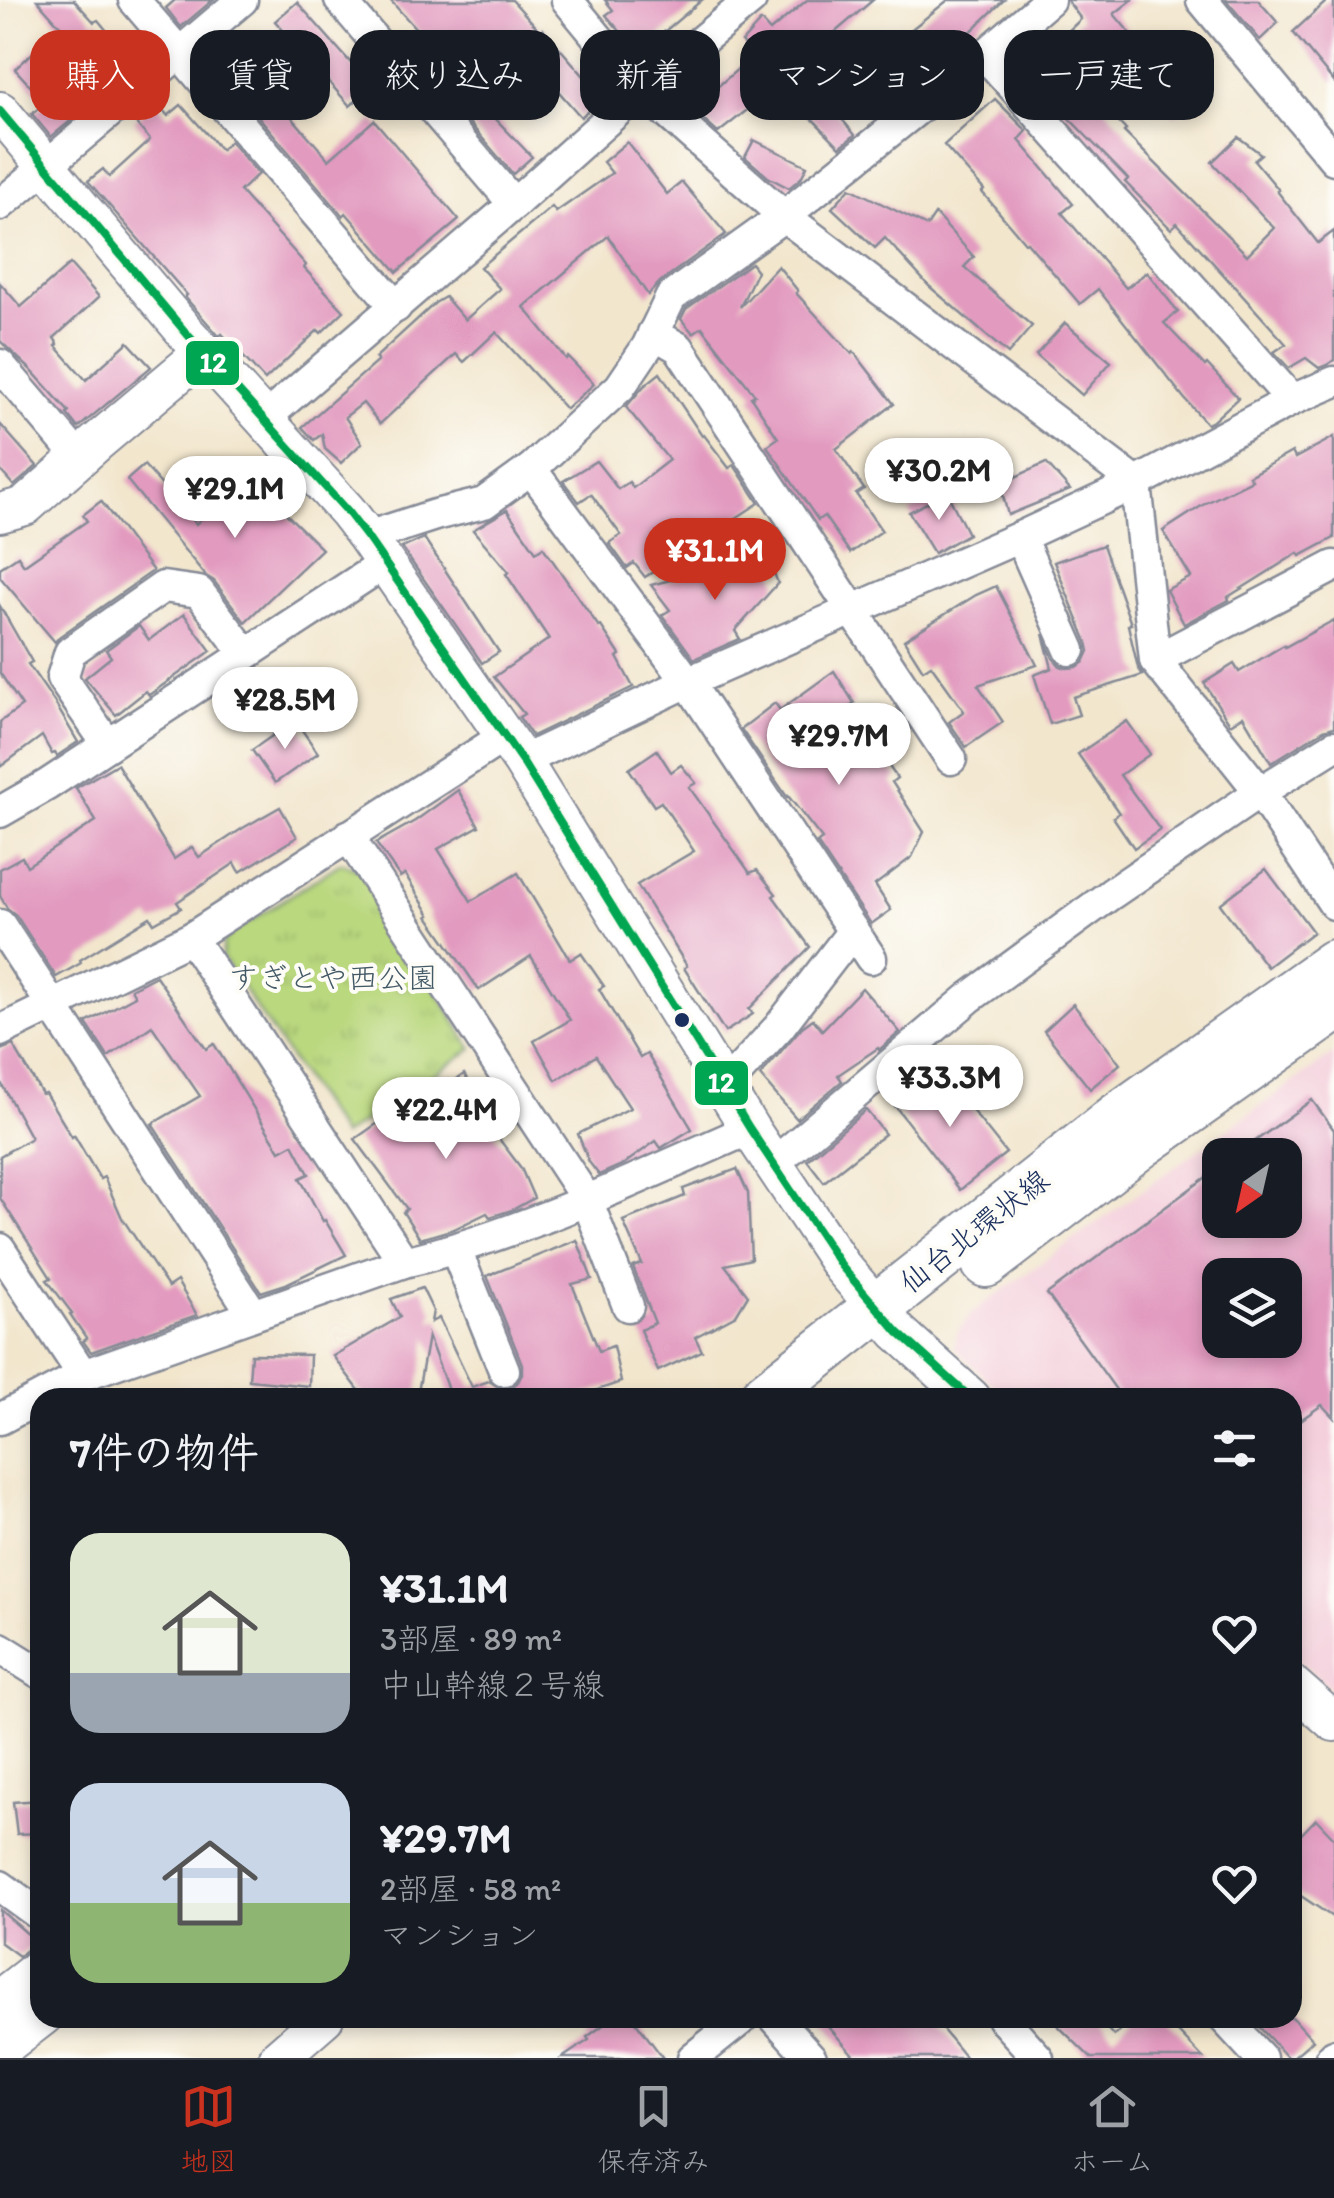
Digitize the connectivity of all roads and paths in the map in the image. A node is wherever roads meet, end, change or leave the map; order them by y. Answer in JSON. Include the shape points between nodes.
{"nodes":[{"id":1,"x":134,"y":0,"type":"edge"},
{"id":2,"x":242,"y":0,"type":"edge"},
{"id":3,"x":340,"y":0,"type":"edge"},
{"id":4,"x":567,"y":0,"type":"edge"},
{"id":5,"x":751,"y":0,"type":"edge"},
{"id":6,"x":1050,"y":0,"type":"edge"},
{"id":7,"x":1202,"y":0,"type":"edge"},
{"id":8,"x":592,"y":30,"type":"edge"},
{"id":9,"x":714,"y":30,"type":"edge"},
{"id":10,"x":180,"y":53,"type":"junction"},
{"id":11,"x":985,"y":55,"type":"junction"},
{"id":12,"x":0,"y":111,"type":"edge"},
{"id":13,"x":608,"y":120,"type":"edge"},
{"id":14,"x":675,"y":120,"type":"edge"},
{"id":15,"x":1334,"y":159,"type":"edge"},
{"id":16,"x":45,"y":166,"type":"junction"},
{"id":17,"x":514,"y":204,"type":"junction"},
{"id":18,"x":0,"y":205,"type":"edge"},
{"id":19,"x":784,"y":216,"type":"junction"},
{"id":20,"x":396,"y":306,"type":"junction"},
{"id":21,"x":653,"y":334,"type":"junction"},
{"id":22,"x":204,"y":352,"type":"junction"},
{"id":23,"x":0,"y":365,"type":"edge"},
{"id":24,"x":1333,"y":386,"type":"edge"},
{"id":25,"x":1292,"y":400,"type":"junction"},
{"id":26,"x":264,"y":419,"type":"junction"},
{"id":27,"x":79,"y":458,"type":"junction"},
{"id":28,"x":530,"y":469,"type":"junction"},
{"id":29,"x":1136,"y":483,"type":"junction"},
{"id":30,"x":0,"y":513,"type":"edge"},
{"id":31,"x":1020,"y":537,"type":"junction"},
{"id":32,"x":376,"y":550,"type":"junction"},
{"id":33,"x":1334,"y":566,"type":"edge"},
{"id":34,"x":851,"y":610,"type":"junction"},
{"id":35,"x":1070,"y":650,"type":"dead end"},
{"id":36,"x":246,"y":654,"type":"junction"},
{"id":37,"x":1155,"y":660,"type":"junction"},
{"id":38,"x":688,"y":682,"type":"junction"},
{"id":39,"x":108,"y":745,"type":"junction"},
{"id":40,"x":1334,"y":746,"type":"edge"},
{"id":41,"x":513,"y":748,"type":"junction"},
{"id":42,"x":951,"y":758,"type":"dead end"},
{"id":43,"x":1260,"y":792,"type":"junction"},
{"id":44,"x":0,"y":812,"type":"edge"},
{"id":45,"x":348,"y":836,"type":"junction"},
{"id":46,"x":1334,"y":904,"type":"edge"},
{"id":47,"x":0,"y":926,"type":"edge"},
{"id":48,"x":853,"y":931,"type":"junction"},
{"id":49,"x":191,"y":938,"type":"junction"},
{"id":50,"x":871,"y":958,"type":"dead end"},
{"id":51,"x":1334,"y":964,"type":"edge"},
{"id":52,"x":54,"y":1006,"type":"junction"},
{"id":53,"x":1334,"y":1008,"type":"edge"},
{"id":54,"x":0,"y":1031,"type":"edge"},
{"id":55,"x":724,"y":1087,"type":"junction"},
{"id":56,"x":750,"y":1129,"type":"junction"},
{"id":57,"x":773,"y":1164,"type":"junction"},
{"id":58,"x":587,"y":1200,"type":"junction"},
{"id":59,"x":0,"y":1249,"type":"edge"},
{"id":60,"x":456,"y":1250,"type":"junction"},
{"id":61,"x":404,"y":1262,"type":"junction"},
{"id":62,"x":628,"y":1306,"type":"dead end"},
{"id":63,"x":253,"y":1314,"type":"junction"},
{"id":64,"x":887,"y":1320,"type":"junction"},
{"id":65,"x":504,"y":1370,"type":"dead end"},
{"id":66,"x":83,"y":1375,"type":"junction"},
{"id":67,"x":58,"y":1388,"type":"edge"},
{"id":68,"x":779,"y":1388,"type":"edge"},
{"id":69,"x":824,"y":1388,"type":"edge"},
{"id":70,"x":960,"y":1388,"type":"edge"},
{"id":71,"x":30,"y":1403,"type":"edge"},
{"id":72,"x":0,"y":1419,"type":"edge"},
{"id":73,"x":1302,"y":1694,"type":"edge"},
{"id":74,"x":1334,"y":1722,"type":"edge"},
{"id":75,"x":0,"y":1886,"type":"edge"},
{"id":76,"x":30,"y":1908,"type":"edge"},
{"id":77,"x":30,"y":1982,"type":"edge"},
{"id":78,"x":0,"y":2006,"type":"edge"},
{"id":79,"x":30,"y":2020,"type":"edge"},
{"id":80,"x":312,"y":2028,"type":"edge"},
{"id":81,"x":731,"y":2028,"type":"edge"},
{"id":82,"x":784,"y":2028,"type":"edge"},
{"id":83,"x":1011,"y":2028,"type":"edge"},
{"id":84,"x":1233,"y":2028,"type":"edge"},
{"id":85,"x":0,"y":2043,"type":"edge"},
{"id":86,"x":278,"y":2058,"type":"edge"},
{"id":87,"x":694,"y":2058,"type":"edge"},
{"id":88,"x":812,"y":2058,"type":"edge"},
{"id":89,"x":1038,"y":2058,"type":"edge"},
{"id":90,"x":1261,"y":2058,"type":"edge"}],
"edges":[{"from":1,"to":10,"type":"street"},
{"from":2,"to":10,"type":"street"},
{"from":3,"to":17,"type":"street"},
{"from":4,"to":8,"type":"street"},
{"from":5,"to":9,"type":"street"},
{"from":6,"to":11,"type":"street"},
{"from":7,"to":15,"type":"street"},
{"from":10,"to":16,"type":"street"},
{"from":10,"to":20,"type":"street"},
{"from":11,"to":19,"type":"street"},
{"from":11,"to":25,"type":"street"},
{"from":12,"to":16,"type":"street"},
{"from":13,"to":17,"type":"street"},
{"from":14,"to":19,"type":"street"},
{"from":16,"to":18,"type":"street"},
{"from":16,"to":22,"type":"street"},
{"from":17,"to":20,"type":"street"},
{"from":19,"to":21,"type":"street","via":[[671,296]]},
{"from":19,"to":29,"type":"street"},
{"from":20,"to":26,"type":"street"},
{"from":21,"to":28,"type":"street","via":[[620,386]]},
{"from":21,"to":34,"type":"street","via":[[680,348]]},
{"from":22,"to":26,"type":"street"},
{"from":22,"to":27,"type":"street"},
{"from":23,"to":27,"type":"street"},
{"from":24,"to":25,"type":"street"},
{"from":25,"to":29,"type":"street"},
{"from":26,"to":32,"type":"street"},
{"from":27,"to":30,"type":"street","via":[[25,506]]},
{"from":28,"to":32,"type":"street","via":[[484,502],[435,515]]},
{"from":28,"to":38,"type":"street"},
{"from":29,"to":31,"type":"street"},
{"from":29,"to":37,"type":"street"},
{"from":31,"to":34,"type":"street"},
{"from":31,"to":35,"type":"street"},
{"from":32,"to":36,"type":"street"},
{"from":32,"to":41,"type":"street"},
{"from":33,"to":37,"type":"street"},
{"from":34,"to":38,"type":"street"},
{"from":34,"to":42,"type":"street"},
{"from":36,"to":39,"type":"street"},
{"from":36,"to":39,"type":"street","via":[[199,592],[163,587],[70,652],[62,678]]},
{"from":37,"to":43,"type":"street"},
{"from":38,"to":41,"type":"street"},
{"from":38,"to":48,"type":"street"},
{"from":39,"to":44,"type":"street"},
{"from":40,"to":43,"type":"street"},
{"from":41,"to":45,"type":"street"},
{"from":41,"to":55,"type":"street"},
{"from":43,"to":46,"type":"street"},
{"from":43,"to":57,"type":"street","via":[[968,998]]},
{"from":45,"to":49,"type":"street"},
{"from":45,"to":58,"type":"street"},
{"from":47,"to":52,"type":"street"},
{"from":48,"to":50,"type":"street"},
{"from":48,"to":55,"type":"street"},
{"from":49,"to":52,"type":"street"},
{"from":49,"to":61,"type":"street"},
{"from":51,"to":64,"type":"main road","name":"仙台北環状線","via":[[1118,1117]]},
{"from":52,"to":54,"type":"street"},
{"from":52,"to":63,"type":"street"},
{"from":53,"to":64,"type":"main road","name":"仙台北環状線"},
{"from":55,"to":56,"type":"street"},
{"from":56,"to":57,"type":"street"},
{"from":56,"to":58,"type":"street"},
{"from":57,"to":64,"type":"street","via":[[842,1267]]},
{"from":58,"to":60,"type":"street"},
{"from":58,"to":62,"type":"street"},
{"from":59,"to":66,"type":"street"},
{"from":60,"to":61,"type":"street"},
{"from":60,"to":65,"type":"street"},
{"from":61,"to":63,"type":"street"},
{"from":63,"to":66,"type":"street"},
{"from":64,"to":68,"type":"main road","name":"仙台北環状線"},
{"from":64,"to":69,"type":"main road","name":"仙台北環状線"},
{"from":64,"to":70,"type":"street"},
{"from":66,"to":67,"type":"street"},
{"from":71,"to":72,"type":"street"},
{"from":73,"to":74,"type":"street"},
{"from":75,"to":76,"type":"street"},
{"from":77,"to":78,"type":"main road"},
{"from":79,"to":85,"type":"main road"},
{"from":80,"to":86,"type":"street"},
{"from":81,"to":87,"type":"street"},
{"from":82,"to":88,"type":"street"},
{"from":83,"to":89,"type":"street"},
{"from":84,"to":90,"type":"street"}]}
